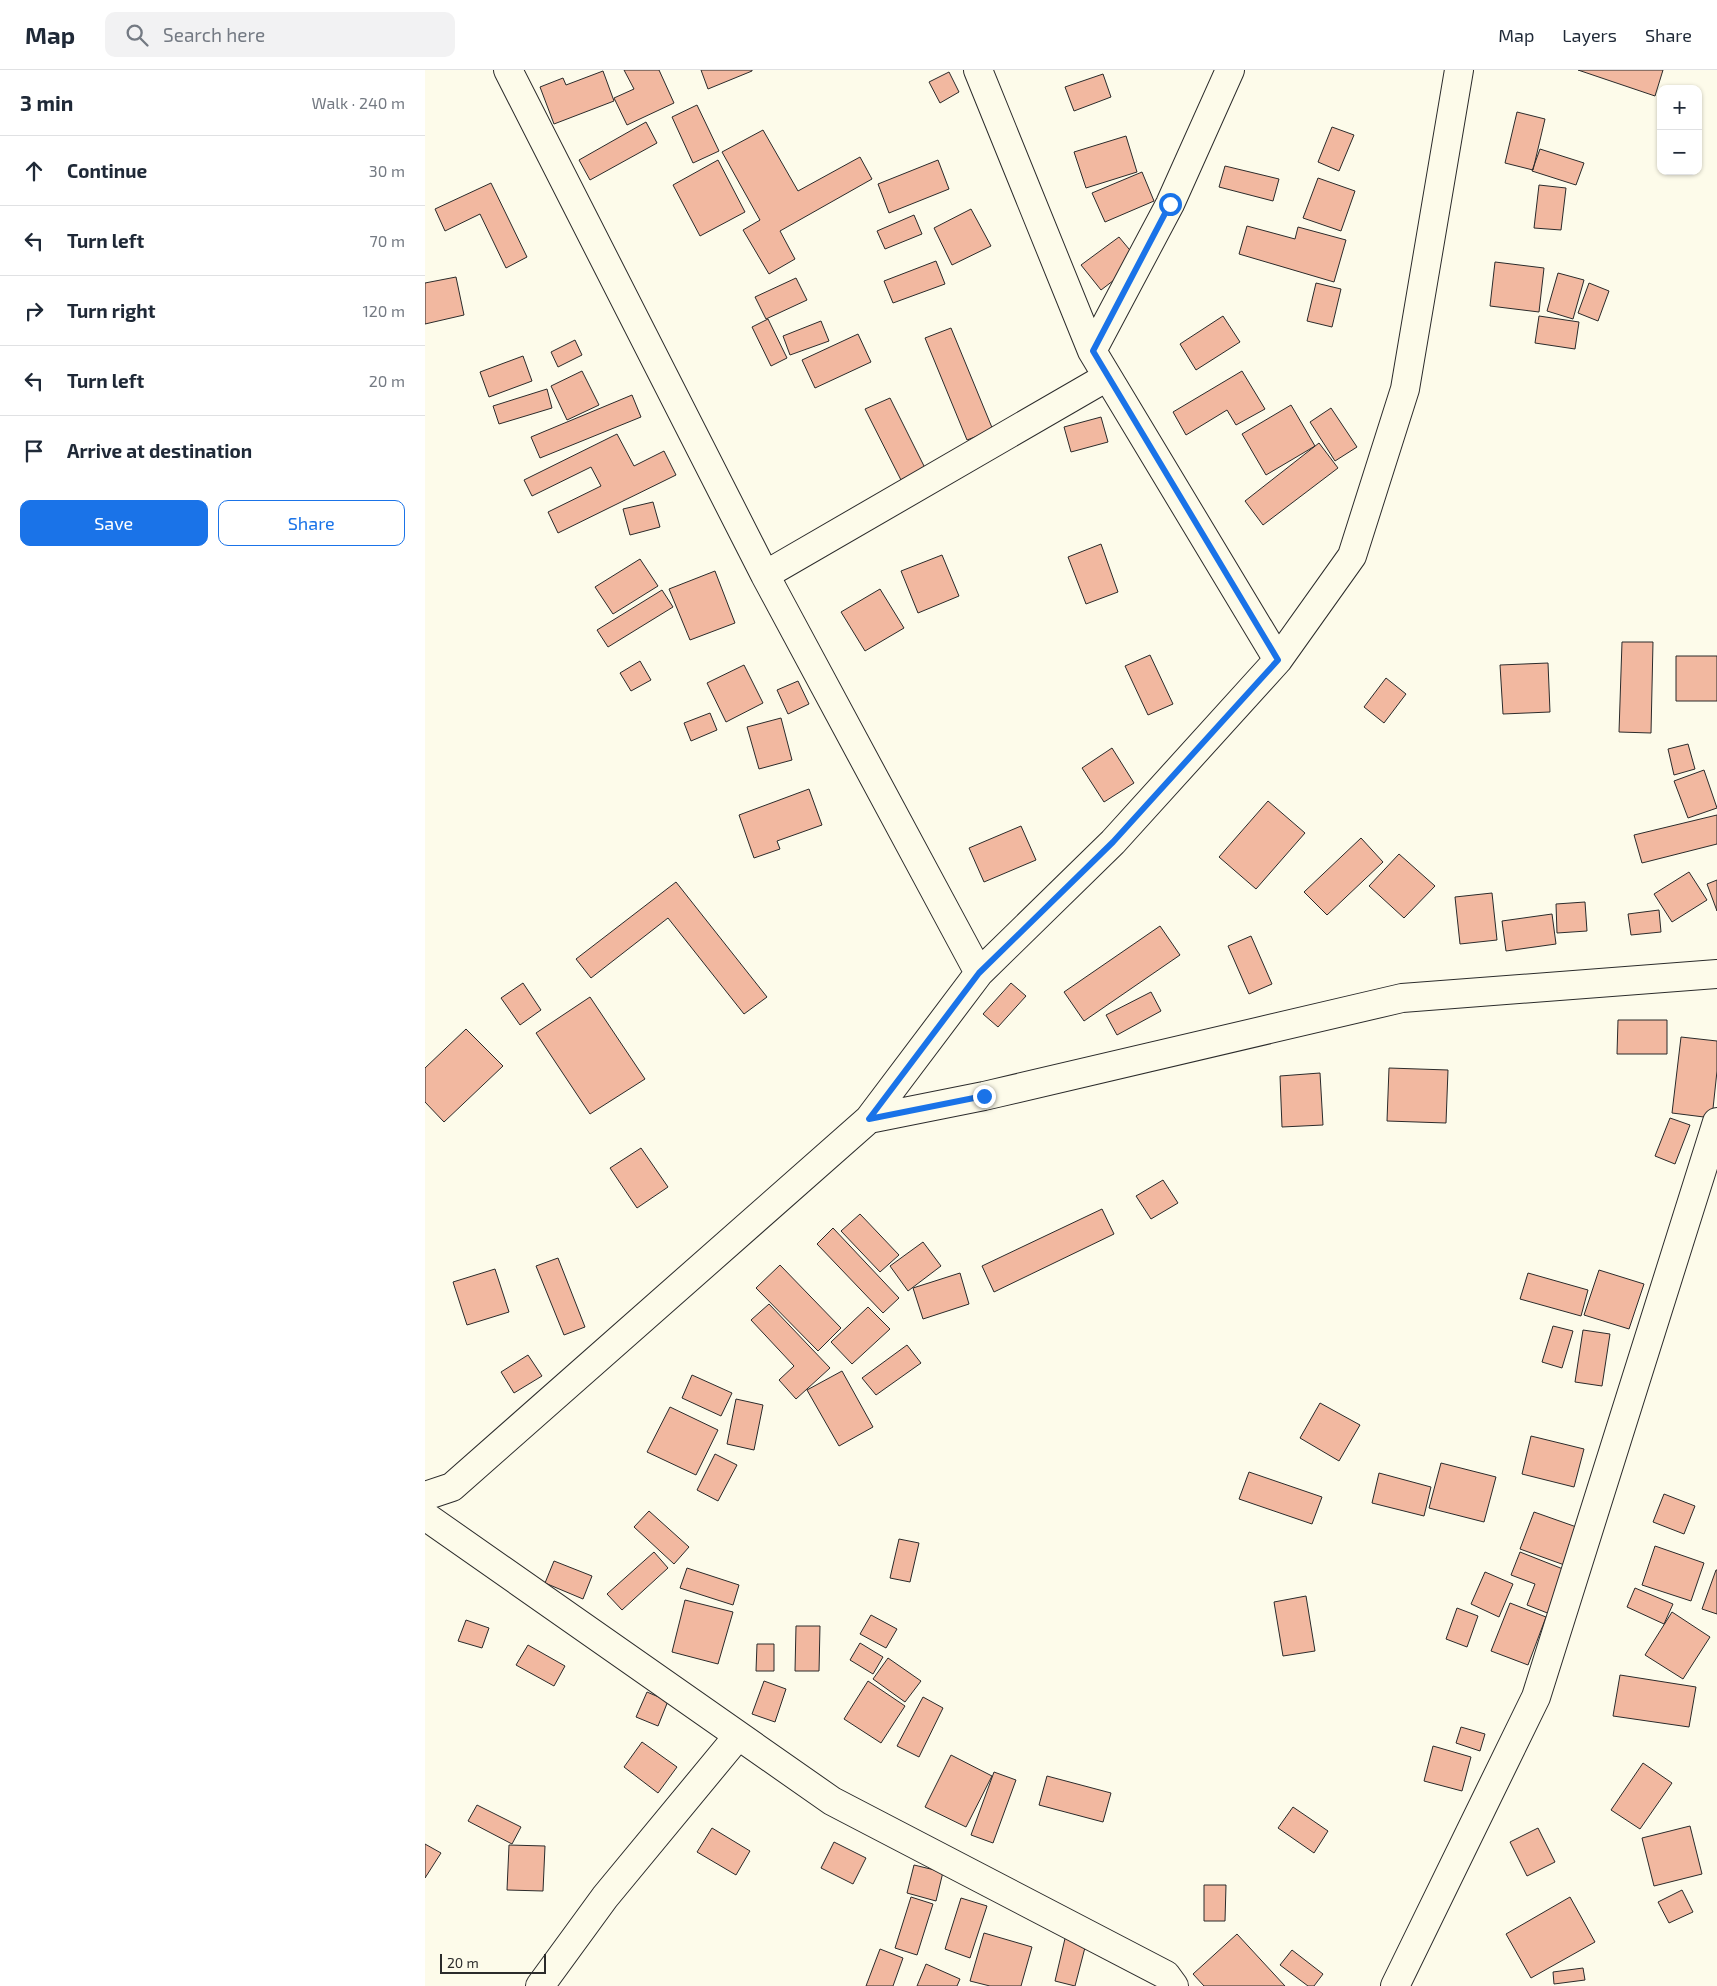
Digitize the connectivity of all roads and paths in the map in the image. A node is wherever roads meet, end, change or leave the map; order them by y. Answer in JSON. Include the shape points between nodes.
{"nodes":[{"id":1,"x":508,"y":70,"type":"edge"},
{"id":2,"x":978,"y":70,"type":"edge"},
{"id":3,"x":1230,"y":70,"type":"edge"},
{"id":4,"x":1459,"y":70,"type":"edge"},
{"id":5,"x":1093,"y":351,"type":"junction"},
{"id":6,"x":1107,"y":377,"type":"junction"},
{"id":7,"x":765,"y":575,"type":"junction"},
{"id":8,"x":1278,"y":660,"type":"junction"},
{"id":9,"x":979,"y":973,"type":"junction"},
{"id":10,"x":1717,"y":974,"type":"edge"},
{"id":11,"x":869,"y":1119,"type":"junction"},
{"id":12,"x":1717,"y":1122,"type":"edge"},
{"id":13,"x":425,"y":1496,"type":"edge"},
{"id":14,"x":425,"y":1516,"type":"edge"},
{"id":15,"x":738,"y":1736,"type":"junction"},
{"id":16,"x":540,"y":1986,"type":"edge"},
{"id":17,"x":1174,"y":1986,"type":"edge"},
{"id":18,"x":1395,"y":1986,"type":"edge"}],
"edges":[{"from":1,"to":7,"type":"street"},
{"from":2,"to":5,"type":"street"},
{"from":3,"to":5,"type":"street","via":[[1170,204]]},
{"from":4,"to":8,"type":"street","via":[[1405,389],[1352,556]]},
{"from":5,"to":6,"type":"street"},
{"from":6,"to":7,"type":"street"},
{"from":6,"to":8,"type":"street"},
{"from":7,"to":9,"type":"street"},
{"from":8,"to":9,"type":"street","via":[[1113,842]]},
{"from":9,"to":11,"type":"street"},
{"from":10,"to":11,"type":"street","via":[[1402,998],[984,1096]]},
{"from":11,"to":13,"type":"street","via":[[452,1487]]},
{"from":12,"to":18,"type":"street","via":[[1536,1697]]},
{"from":14,"to":15,"type":"street"},
{"from":15,"to":16,"type":"street","via":[[605,1897]]},
{"from":15,"to":17,"type":"street","via":[[832,1801],[1166,1975]]}]}
